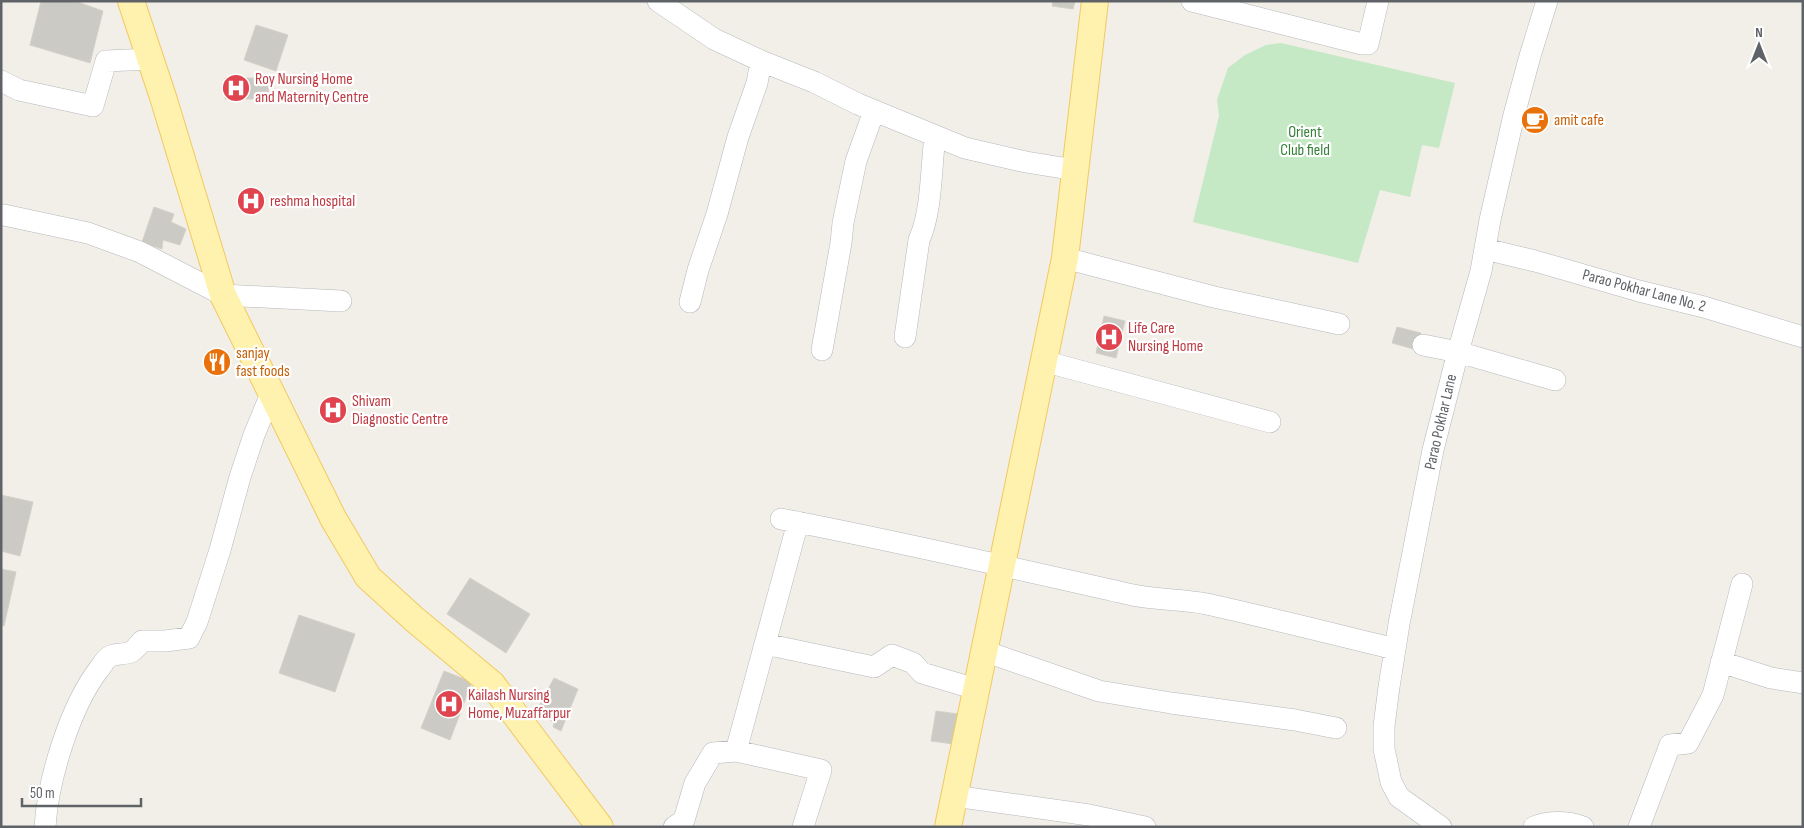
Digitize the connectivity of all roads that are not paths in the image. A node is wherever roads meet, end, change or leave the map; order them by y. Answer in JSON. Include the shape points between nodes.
{"nodes":[{"id":1,"x":130,"y":1,"type":"edge"},
{"id":2,"x":658,"y":1,"type":"edge"},
{"id":3,"x":1095,"y":1,"type":"edge"},
{"id":4,"x":1192,"y":1,"type":"edge"},
{"id":5,"x":1378,"y":1,"type":"edge"},
{"id":6,"x":1547,"y":1,"type":"edge"},
{"id":7,"x":150,"y":59,"type":"junction"},
{"id":8,"x":761,"y":61,"type":"junction"},
{"id":9,"x":1,"y":81,"type":"edge"},
{"id":10,"x":874,"y":110,"type":"junction"},
{"id":11,"x":935,"y":136,"type":"junction"},
{"id":12,"x":1075,"y":170,"type":"junction"},
{"id":13,"x":4,"y":215,"type":"dead end"},
{"id":14,"x":1485,"y":249,"type":"junction"},
{"id":15,"x":1065,"y":258,"type":"junction"},
{"id":16,"x":223,"y":295,"type":"junction"},
{"id":17,"x":341,"y":301,"type":"dead end"},
{"id":18,"x":690,"y":302,"type":"dead end"},
{"id":19,"x":1339,"y":324,"type":"dead end"},
{"id":20,"x":905,"y":337,"type":"dead end"},
{"id":21,"x":1803,"y":337,"type":"edge"},
{"id":22,"x":1423,"y":345,"type":"dead end"},
{"id":23,"x":822,"y":350,"type":"dead end"},
{"id":24,"x":1458,"y":352,"type":"junction"},
{"id":25,"x":1043,"y":361,"type":"junction"},
{"id":26,"x":1555,"y":380,"type":"dead end"},
{"id":27,"x":272,"y":394,"type":"junction"},
{"id":28,"x":1270,"y":422,"type":"dead end"},
{"id":29,"x":1001,"y":566,"type":"junction"},
{"id":30,"x":1742,"y":584,"type":"dead end"},
{"id":31,"x":765,"y":644,"type":"junction"},
{"id":32,"x":1395,"y":649,"type":"junction"},
{"id":33,"x":984,"y":651,"type":"junction"},
{"id":34,"x":1721,"y":662,"type":"junction"},
{"id":35,"x":1803,"y":684,"type":"edge"},
{"id":36,"x":976,"y":689,"type":"junction"},
{"id":37,"x":1336,"y":728,"type":"dead end"},
{"id":38,"x":736,"y":751,"type":"junction"},
{"id":39,"x":954,"y":796,"type":"junction"},
{"id":40,"x":45,"y":827,"type":"edge"},
{"id":41,"x":600,"y":827,"type":"edge"},
{"id":42,"x":674,"y":827,"type":"edge"},
{"id":43,"x":802,"y":827,"type":"edge"},
{"id":44,"x":948,"y":827,"type":"edge"},
{"id":45,"x":1145,"y":827,"type":"edge"},
{"id":46,"x":1441,"y":827,"type":"edge"},
{"id":47,"x":1534,"y":827,"type":"edge"},
{"id":48,"x":1583,"y":827,"type":"edge"},
{"id":49,"x":1639,"y":827,"type":"edge"}],
"edges":[{"from":1,"to":7,"type":"main road"},
{"from":2,"to":8,"type":"street","via":[[714,39]]},
{"from":3,"to":12,"type":"main road"},
{"from":4,"to":5,"type":"street","via":[[1362,44],[1368,44]]},
{"from":6,"to":14,"type":"street","name":"Parao Pokhar Lane","via":[[1514,115]]},
{"from":7,"to":9,"type":"street","via":[[106,61],[93,106],[19,90]]},
{"from":7,"to":16,"type":"main road"},
{"from":8,"to":10,"type":"street"},
{"from":8,"to":18,"type":"street"},
{"from":10,"to":11,"type":"street"},
{"from":10,"to":23,"type":"street","via":[[854,170]]},
{"from":11,"to":12,"type":"street","via":[[965,148]]},
{"from":11,"to":20,"type":"street","via":[[927,211],[919,240]]},
{"from":12,"to":15,"type":"main road"},
{"from":13,"to":16,"type":"street","via":[[88,232],[140,252]]},
{"from":14,"to":21,"type":"street","name":"Parao Pokhar Lane No. 2","via":[[1704,307]]},
{"from":14,"to":24,"type":"street","name":"Parao Pokhar Lane"},
{"from":15,"to":19,"type":"street","via":[[1214,297]]},
{"from":15,"to":25,"type":"main road"},
{"from":16,"to":17,"type":"street"},
{"from":16,"to":27,"type":"main road"},
{"from":22,"to":24,"type":"street"},
{"from":24,"to":26,"type":"street"},
{"from":24,"to":32,"type":"street","name":"Parao Pokhar Lane","via":[[1433,450]]},
{"from":25,"to":28,"type":"street"},
{"from":25,"to":29,"type":"main road"},
{"from":27,"to":40,"type":"street","via":[[254,435],[220,550],[189,638],[142,641],[131,652],[109,657],[94,676],[72,719],[54,773]]},
{"from":27,"to":41,"type":"main road","via":[[333,518],[368,577],[492,684]]},
{"from":29,"to":31,"type":"street","via":[[789,520]]},
{"from":29,"to":32,"type":"street","via":[[1131,595],[1205,604]]},
{"from":29,"to":33,"type":"main road"},
{"from":30,"to":34,"type":"street"},
{"from":31,"to":36,"type":"street","via":[[874,667],[892,656],[913,663],[922,673]]},
{"from":31,"to":38,"type":"street"},
{"from":32,"to":46,"type":"street","name":"Parao Pokhar Lane","via":[[1384,726],[1386,764],[1399,797]]},
{"from":33,"to":36,"type":"main road"},
{"from":33,"to":37,"type":"street","via":[[1099,691]]},
{"from":34,"to":35,"type":"street"},
{"from":34,"to":49,"type":"street","via":[[1713,695],[1688,744],[1670,745]]},
{"from":36,"to":39,"type":"main road"},
{"from":38,"to":42,"type":"street","via":[[712,753],[695,783],[684,820]]},
{"from":38,"to":43,"type":"street","via":[[821,770]]},
{"from":39,"to":44,"type":"main road"},
{"from":39,"to":45,"type":"street","via":[[1089,815]]},
{"from":47,"to":48,"type":"street","via":[[1558,823]]}]}
